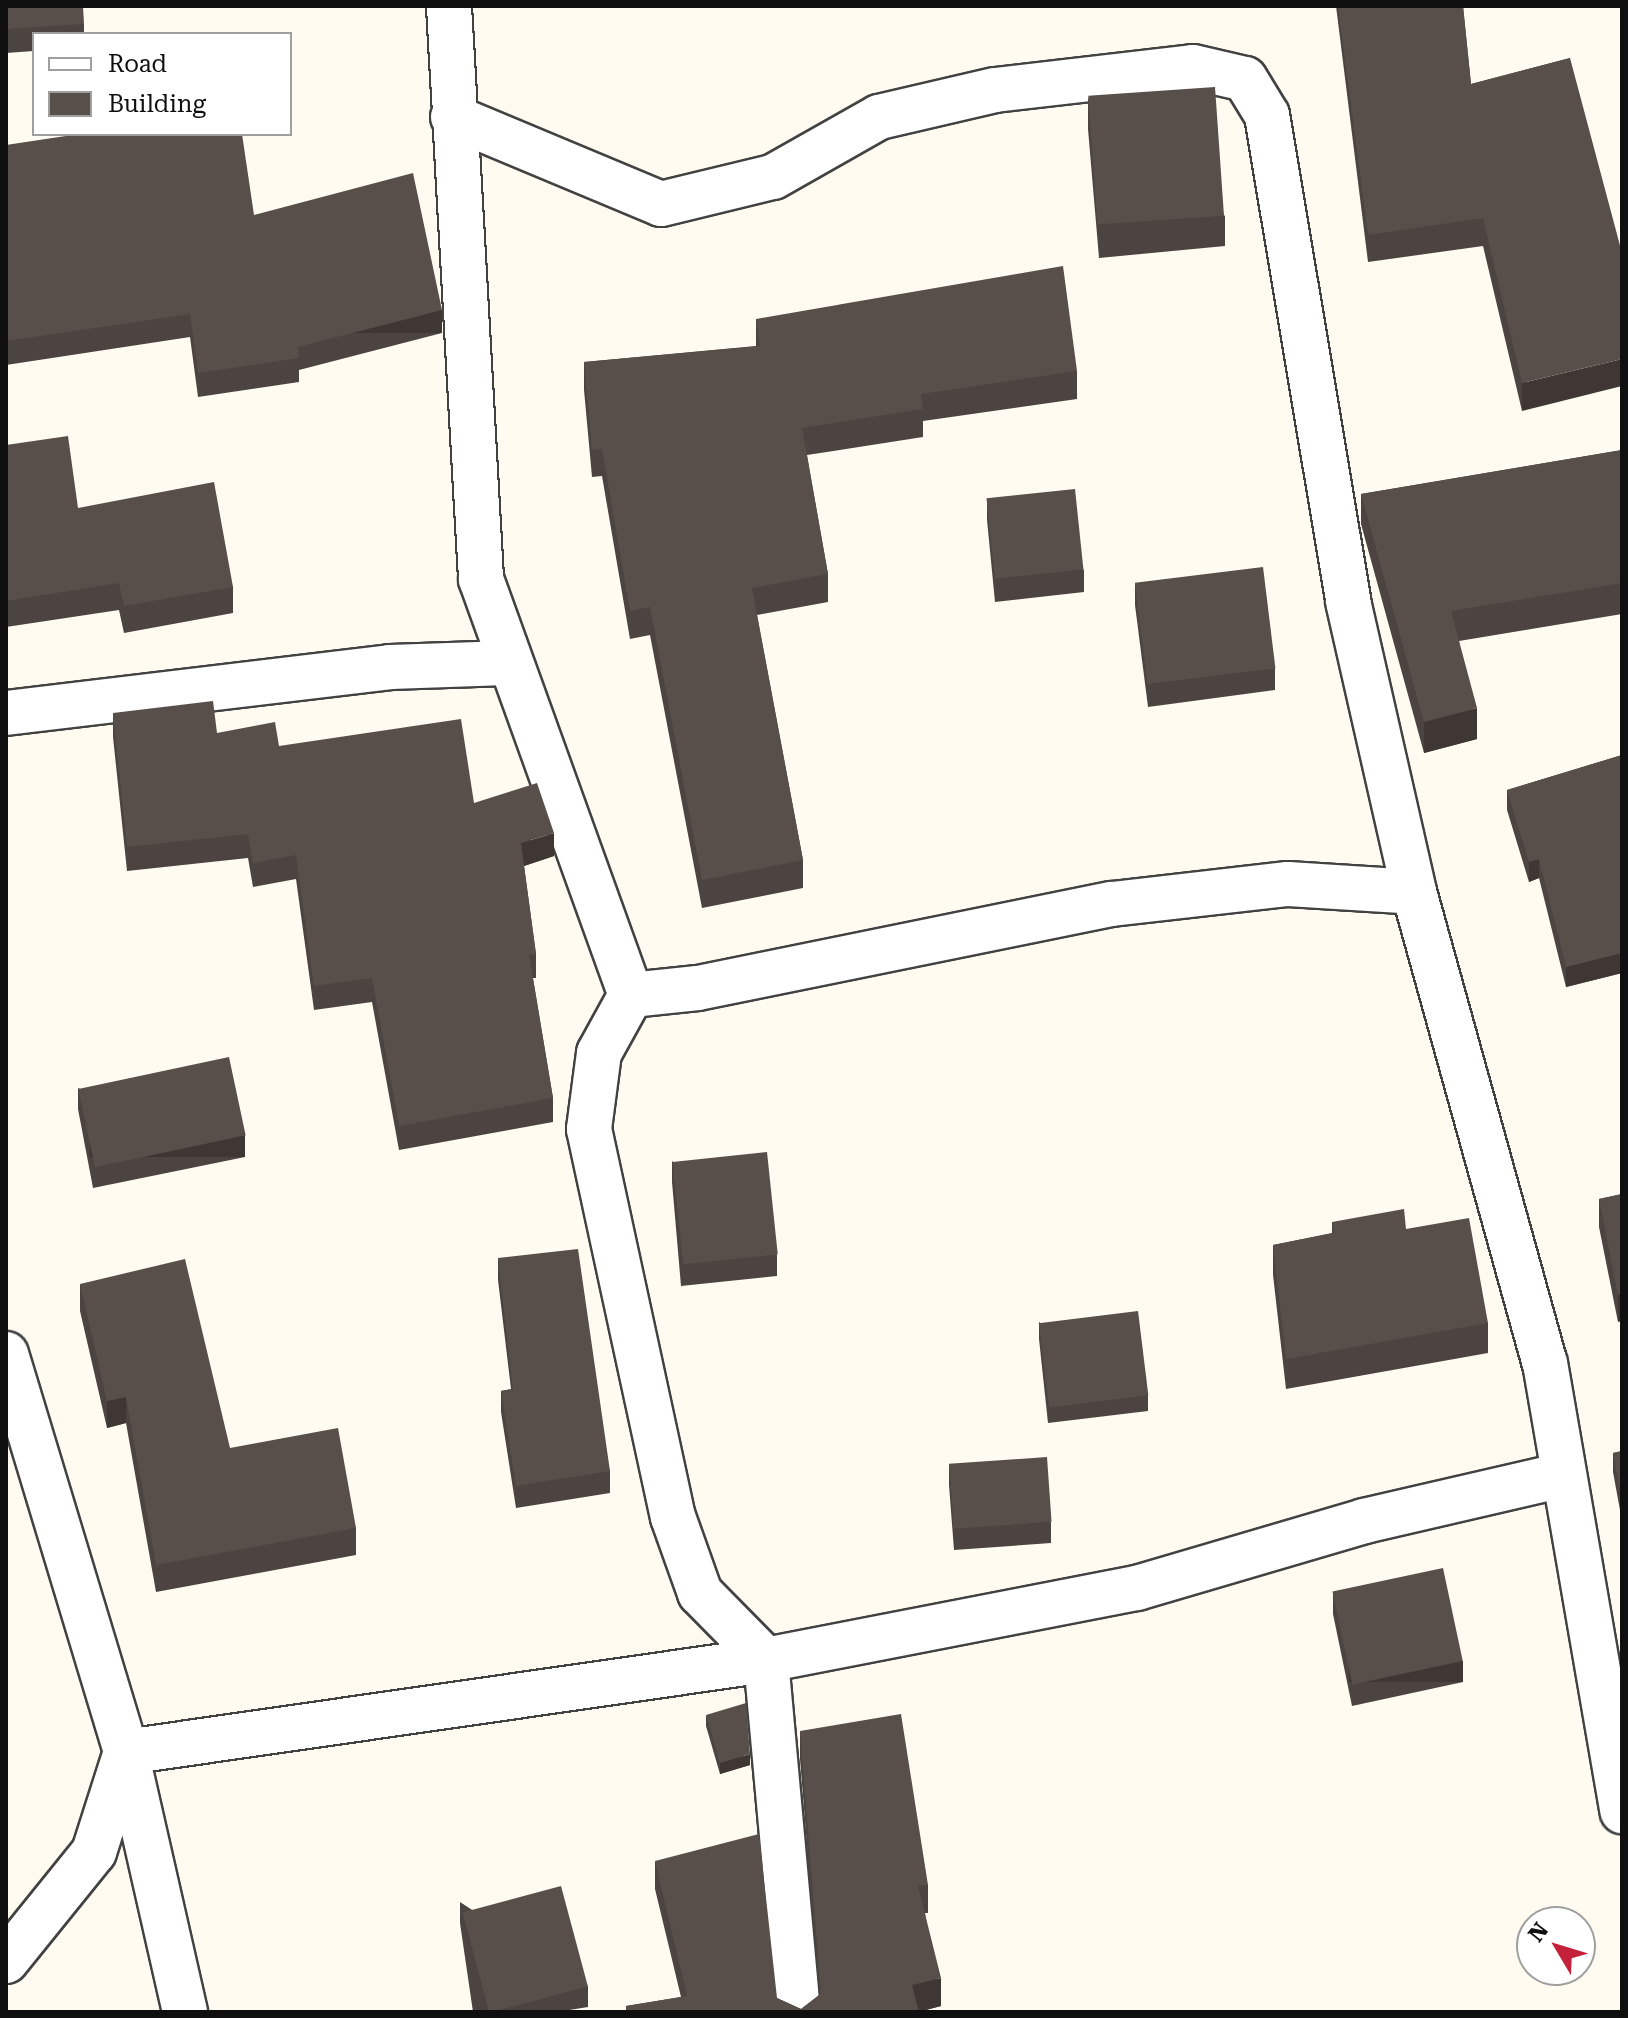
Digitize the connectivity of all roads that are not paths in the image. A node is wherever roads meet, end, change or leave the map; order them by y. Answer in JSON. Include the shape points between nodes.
{"nodes":[{"id":1,"x":449,"y":6,"type":"edge"},
{"id":2,"x":453,"y":117,"type":"junction"},
{"id":3,"x":506,"y":663,"type":"junction"},
{"id":4,"x":6,"y":713,"type":"edge"},
{"id":5,"x":1414,"y":892,"type":"junction"},
{"id":6,"x":631,"y":995,"type":"junction"},
{"id":7,"x":6,"y":1354,"type":"edge"},
{"id":8,"x":1564,"y":1475,"type":"junction"},
{"id":9,"x":766,"y":1660,"type":"junction"},
{"id":10,"x":126,"y":1752,"type":"junction"},
{"id":11,"x":1622,"y":1811,"type":"edge"},
{"id":12,"x":6,"y":1961,"type":"edge"},
{"id":13,"x":185,"y":2012,"type":"edge"},
{"id":14,"x":798,"y":2012,"type":"edge"}],
"edges":[{"from":1,"to":2,"type":"street"},
{"from":2,"to":3,"type":"street","via":[[473,500],[481,579]]},
{"from":2,"to":5,"type":"street","via":[[661,204],[773,177],[879,117],[995,90],[1193,67],[1245,79],[1267,115],[1348,601]]},
{"from":3,"to":4,"type":"street","via":[[390,667]]},
{"from":3,"to":6,"type":"street"},
{"from":5,"to":6,"type":"street","via":[[1288,884],[1112,904],[698,988]]},
{"from":5,"to":8,"type":"street","via":[[1545,1363]]},
{"from":6,"to":9,"type":"street","via":[[599,1053],[589,1129],[673,1517],[700,1593]]},
{"from":7,"to":10,"type":"street"},
{"from":8,"to":9,"type":"street","via":[[1364,1521],[1137,1588]]},
{"from":8,"to":11,"type":"street"},
{"from":9,"to":10,"type":"street"},
{"from":9,"to":14,"type":"street"},
{"from":10,"to":12,"type":"street","via":[[94,1852]]},
{"from":10,"to":13,"type":"street"}]}
